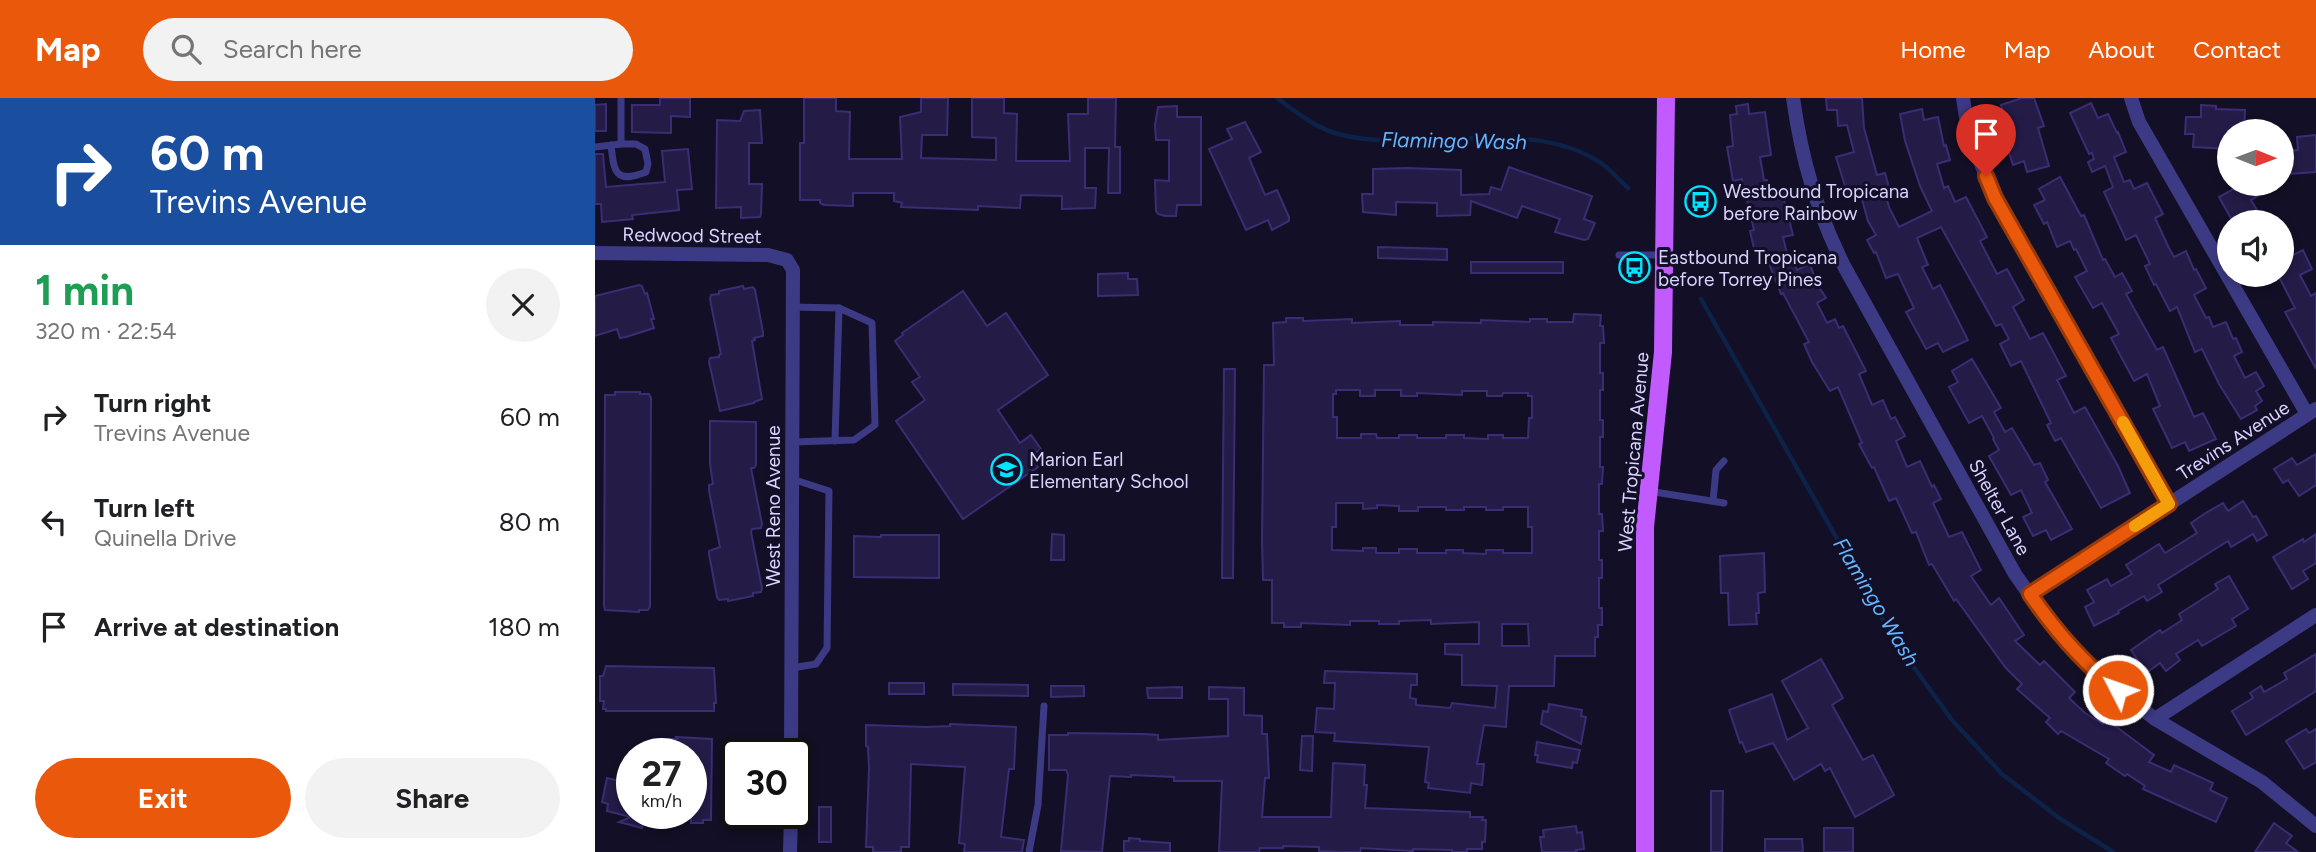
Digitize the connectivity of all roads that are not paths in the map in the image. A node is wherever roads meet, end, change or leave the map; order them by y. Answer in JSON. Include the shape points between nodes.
{"nodes":[{"id":1,"x":621,"y":98,"type":"edge"},
{"id":2,"x":1666,"y":98,"type":"edge"},
{"id":3,"x":1793,"y":98,"type":"edge"},
{"id":4,"x":1963,"y":98,"type":"edge"},
{"id":5,"x":2131,"y":98,"type":"edge"},
{"id":6,"x":621,"y":144,"type":"junction"},
{"id":7,"x":611,"y":145,"type":"junction"},
{"id":8,"x":595,"y":147,"type":"edge"},
{"id":9,"x":595,"y":253,"type":"edge"},
{"id":10,"x":1619,"y":255,"type":"dead end"},
{"id":11,"x":1665,"y":255,"type":"junction"},
{"id":12,"x":787,"y":260,"type":"joint"},
{"id":13,"x":793,"y":307,"type":"junction"},
{"id":14,"x":839,"y":308,"type":"junction"},
{"id":15,"x":2312,"y":412,"type":"edge"},
{"id":16,"x":835,"y":441,"type":"junction"},
{"id":17,"x":793,"y":442,"type":"junction"},
{"id":18,"x":1724,"y":461,"type":"dead end"},
{"id":19,"x":792,"y":478,"type":"junction"},
{"id":20,"x":1647,"y":491,"type":"junction"},
{"id":21,"x":1713,"y":501,"type":"junction"},
{"id":22,"x":1724,"y":503,"type":"dead end"},
{"id":23,"x":2169,"y":504,"type":"junction"},
{"id":24,"x":2030,"y":594,"type":"junction"},
{"id":25,"x":2316,"y":615,"type":"edge"},
{"id":26,"x":791,"y":668,"type":"junction"},
{"id":27,"x":1044,"y":706,"type":"dead end"},
{"id":28,"x":2155,"y":719,"type":"junction"},
{"id":29,"x":791,"y":738,"type":"edge"},
{"id":30,"x":2313,"y":818,"type":"edge"},
{"id":31,"x":791,"y":829,"type":"edge"},
{"id":32,"x":790,"y":852,"type":"edge"},
{"id":33,"x":1029,"y":852,"type":"edge"},
{"id":34,"x":1645,"y":852,"type":"edge"}],
"edges":[{"from":1,"to":6,"type":"lane"},
{"from":2,"to":11,"type":"main road","name":"West Tropicana Avenue"},
{"from":3,"to":24,"type":"street","name":"Shelter Lane","via":[[1809,183],[1824,225]]},
{"from":4,"to":23,"type":"street","via":[[1968,131],[1995,198]]},
{"from":5,"to":15,"type":"street","via":[[2139,122]]},
{"from":6,"to":7,"type":"lane"},
{"from":6,"to":7,"type":"lane","via":[[645,149],[646,172],[626,177],[617,174]]},
{"from":7,"to":8,"type":"lane"},
{"from":9,"to":12,"type":"street","name":"Redwood Street","via":[[768,255]]},
{"from":10,"to":11,"type":"lane"},
{"from":11,"to":20,"type":"main road","name":"West Tropicana Avenue","via":[[1663,352]]},
{"from":12,"to":13,"type":"street","name":"West Reno Avenue","via":[[793,270]]},
{"from":13,"to":14,"type":"lane"},
{"from":13,"to":17,"type":"street","name":"West Reno Avenue"},
{"from":14,"to":16,"type":"lane"},
{"from":14,"to":16,"type":"lane","via":[[872,323],[876,425],[854,440]]},
{"from":15,"to":23,"type":"street","name":"Trevins Avenue"},
{"from":16,"to":17,"type":"lane"},
{"from":17,"to":19,"type":"street","name":"West Reno Avenue"},
{"from":18,"to":21,"type":"lane","via":[[1716,470]]},
{"from":19,"to":26,"type":"street","name":"West Reno Avenue"},
{"from":19,"to":26,"type":"lane","via":[[829,491],[829,504],[827,648],[816,664]]},
{"from":20,"to":21,"type":"lane"},
{"from":20,"to":34,"type":"main road","name":"West Tropicana Avenue"},
{"from":21,"to":22,"type":"lane"},
{"from":23,"to":24,"type":"street","name":"Trevins Avenue"},
{"from":24,"to":28,"type":"street","name":"Shelter Lane","via":[[2045,617],[2100,676]]},
{"from":25,"to":28,"type":"street"},
{"from":26,"to":29,"type":"street","name":"West Reno Avenue"},
{"from":27,"to":33,"type":"lane","via":[[1038,806]]},
{"from":28,"to":30,"type":"street","name":"Shelter Lane"},
{"from":31,"to":32,"type":"street"}]}
